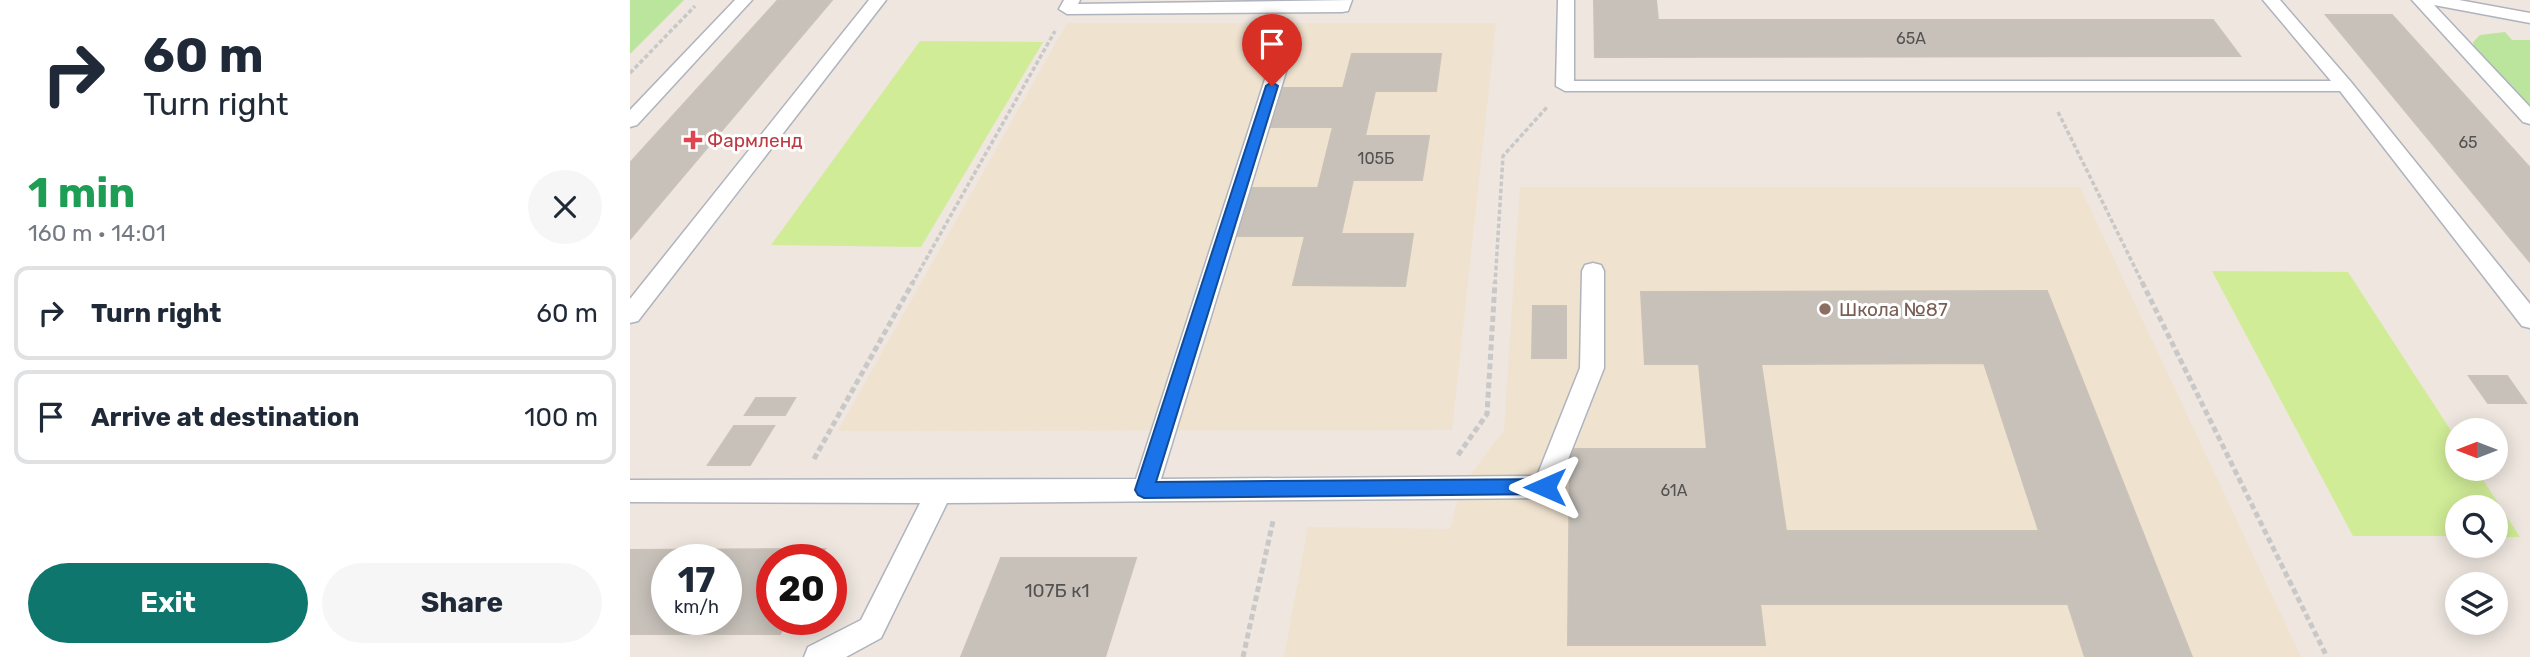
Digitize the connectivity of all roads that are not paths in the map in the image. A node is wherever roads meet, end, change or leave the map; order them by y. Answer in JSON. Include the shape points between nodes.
{"nodes":[{"id":1,"x":744,"y":0,"type":"edge"},
{"id":2,"x":878,"y":0,"type":"edge"},
{"id":3,"x":1344,"y":0,"type":"edge"},
{"id":4,"x":1566,"y":0,"type":"edge"},
{"id":5,"x":2271,"y":0,"type":"edge"},
{"id":6,"x":2420,"y":0,"type":"edge"},
{"id":7,"x":2432,"y":0,"type":"edge"},
{"id":8,"x":1070,"y":4,"type":"edge"},
{"id":9,"x":2530,"y":18,"type":"edge"},
{"id":10,"x":1288,"y":36,"type":"dead end"},
{"id":11,"x":2345,"y":86,"type":"junction"},
{"id":12,"x":2530,"y":118,"type":"edge"},
{"id":13,"x":630,"y":121,"type":"edge"},
{"id":14,"x":1593,"y":271,"type":"dead end"},
{"id":15,"x":630,"y":315,"type":"edge"},
{"id":16,"x":2530,"y":320,"type":"edge"},
{"id":17,"x":1144,"y":490,"type":"junction"},
{"id":18,"x":630,"y":491,"type":"edge"},
{"id":19,"x":939,"y":492,"type":"junction"},
{"id":20,"x":818,"y":657,"type":"edge"}],
"edges":[{"from":1,"to":13,"type":"lane"},
{"from":2,"to":15,"type":"lane"},
{"from":3,"to":8,"type":"lane","via":[[1342,7]]},
{"from":4,"to":11,"type":"lane","via":[[1565,86]]},
{"from":5,"to":11,"type":"lane"},
{"from":6,"to":12,"type":"lane"},
{"from":7,"to":9,"type":"lane"},
{"from":10,"to":17,"type":"lane"},
{"from":11,"to":16,"type":"lane"},
{"from":14,"to":17,"type":"lane","via":[[1592,368],[1545,487]]},
{"from":17,"to":19,"type":"lane"},
{"from":18,"to":19,"type":"lane"},
{"from":19,"to":20,"type":"lane","via":[[871,629]]}]}
